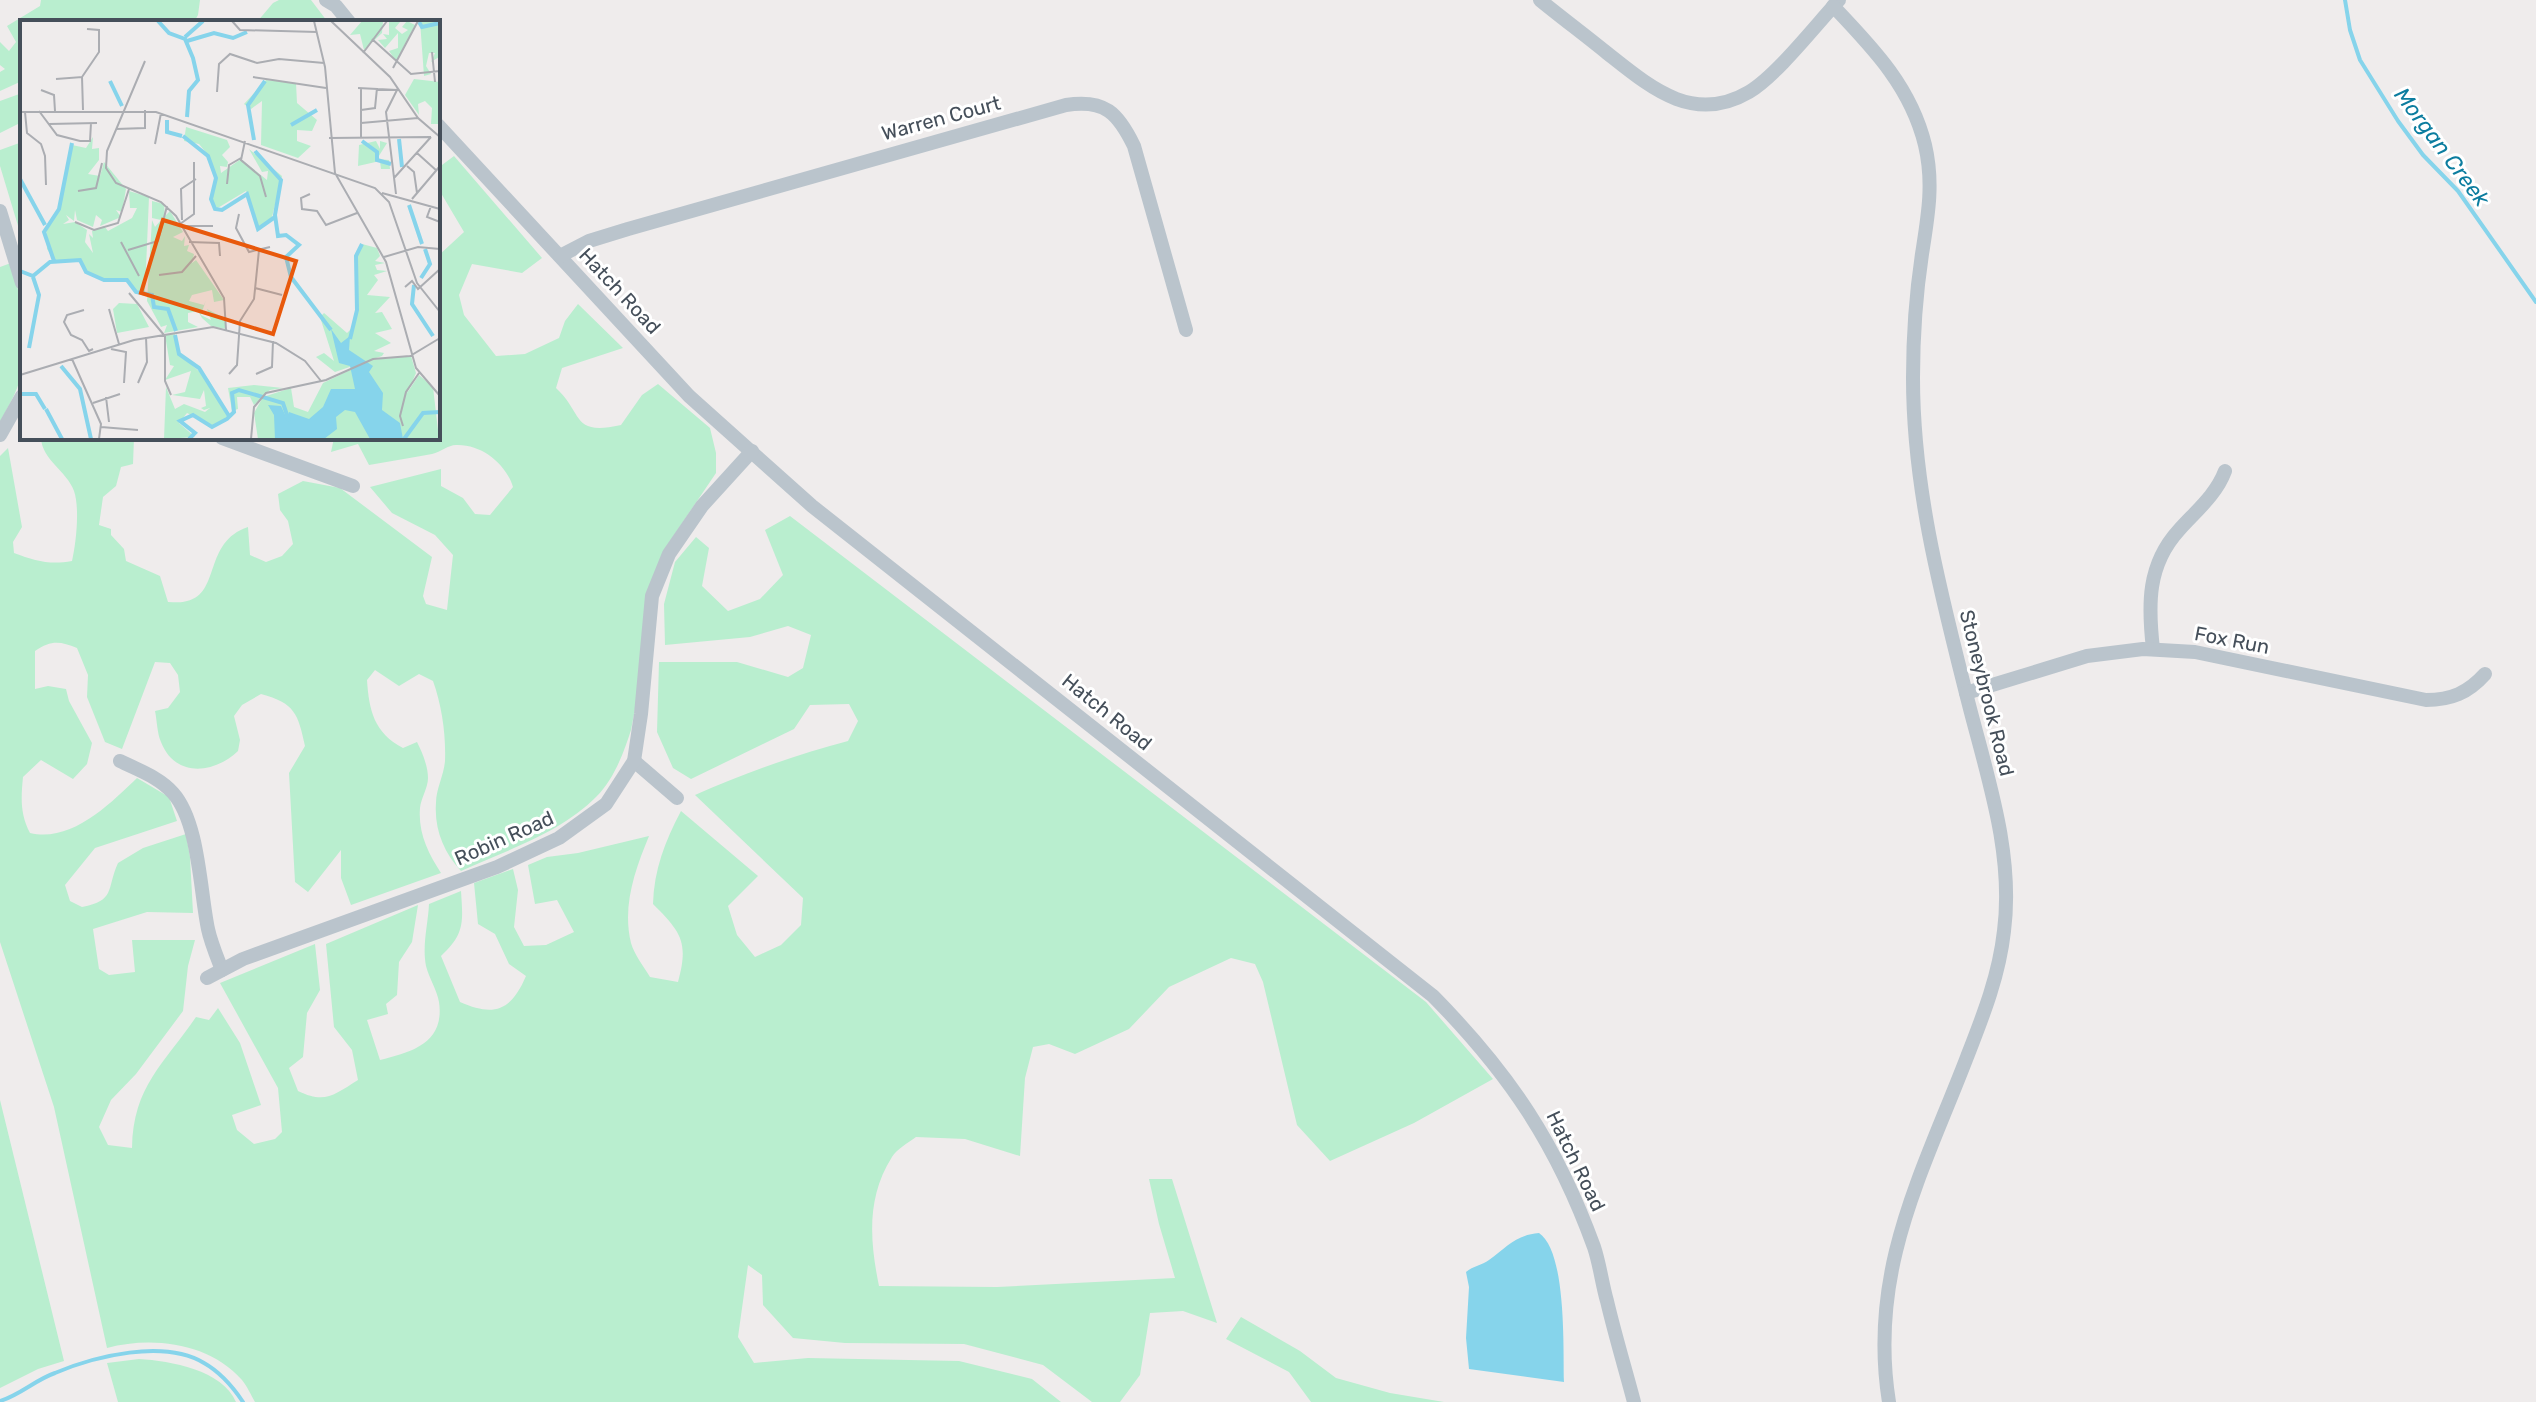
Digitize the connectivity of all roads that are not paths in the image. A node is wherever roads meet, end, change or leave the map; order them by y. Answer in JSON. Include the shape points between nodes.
{"nodes":[{"id":1,"x":1540,"y":0,"type":"edge"},
{"id":2,"x":337,"y":2,"type":"edge"},
{"id":3,"x":1836,"y":3,"type":"edge"},
{"id":4,"x":348,"y":20,"type":"edge"},
{"id":5,"x":440,"y":127,"type":"edge"},
{"id":6,"x":0,"y":211,"type":"edge"},
{"id":7,"x":560,"y":256,"type":"junction"},
{"id":8,"x":20,"y":276,"type":"edge"},
{"id":9,"x":1186,"y":330,"type":"dead end"},
{"id":10,"x":20,"y":400,"type":"edge"},
{"id":11,"x":0,"y":435,"type":"edge"},
{"id":12,"x":227,"y":440,"type":"edge"},
{"id":13,"x":752,"y":451,"type":"junction"},
{"id":14,"x":2225,"y":471,"type":"dead end"},
{"id":15,"x":353,"y":486,"type":"dead end"},
{"id":16,"x":2153,"y":649,"type":"junction"},
{"id":17,"x":2485,"y":674,"type":"dead end"},
{"id":18,"x":1966,"y":693,"type":"junction"},
{"id":19,"x":120,"y":761,"type":"dead end"},
{"id":20,"x":634,"y":761,"type":"junction"},
{"id":21,"x":677,"y":798,"type":"dead end"},
{"id":22,"x":222,"y":970,"type":"junction"},
{"id":23,"x":207,"y":978,"type":"dead end"},
{"id":24,"x":1634,"y":1402,"type":"edge"},
{"id":25,"x":1889,"y":1402,"type":"edge"}],
"edges":[{"from":1,"to":3,"type":"street","via":[[1659,93],[1707,104],[1735,99],[1762,82]]},
{"from":2,"to":4,"type":"street"},
{"from":3,"to":18,"type":"street","name":"Stoneybrook Road","via":[[1903,88],[1928,162],[1930,209],[1915,325],[1917,470],[1931,555]]},
{"from":5,"to":7,"type":"street","name":"Hatch Road"},
{"from":6,"to":8,"type":"street"},
{"from":7,"to":9,"type":"street","name":"Warren Court","via":[[628,229],[1086,102],[1122,122],[1134,146]]},
{"from":7,"to":13,"type":"street","name":"Hatch Road","via":[[689,396]]},
{"from":10,"to":11,"type":"street"},
{"from":12,"to":15,"type":"street"},
{"from":13,"to":20,"type":"street","name":"Robin Road","via":[[702,506],[669,554],[652,596]]},
{"from":13,"to":24,"type":"street","name":"Hatch Road","via":[[812,506],[1422,987],[1472,1035],[1538,1124],[1569,1183],[1595,1250]]},
{"from":14,"to":16,"type":"street","via":[[2157,565],[2149,597]]},
{"from":16,"to":17,"type":"street","name":"Fox Run","via":[[2195,652],[2426,700],[2453,698]]},
{"from":16,"to":18,"type":"street","name":"Fox Run","via":[[2087,656]]},
{"from":18,"to":25,"type":"street","name":"Stoneybrook Road","via":[[2000,827],[2005,925],[1990,998],[1897,1241],[1886,1314]]},
{"from":19,"to":22,"type":"street","via":[[156,779],[180,805],[194,842],[209,933]]},
{"from":20,"to":21,"type":"street"},
{"from":20,"to":22,"type":"street","name":"Robin Road","via":[[606,804],[559,838],[497,867]]},
{"from":22,"to":23,"type":"street","name":"Robin Road"}]}
